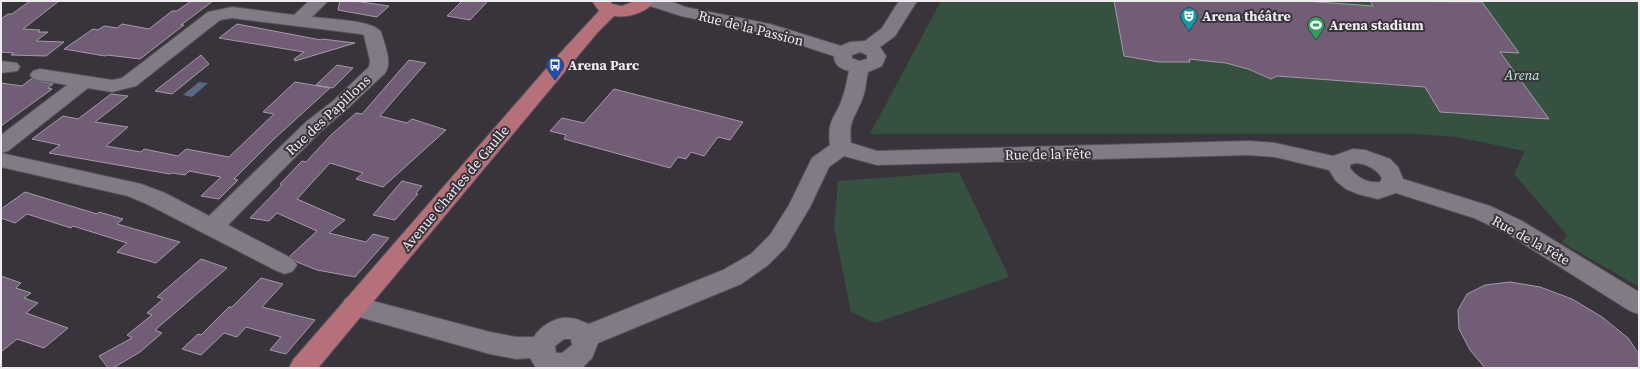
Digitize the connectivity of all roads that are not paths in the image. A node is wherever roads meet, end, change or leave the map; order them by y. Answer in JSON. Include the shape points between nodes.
{"nodes":[{"id":1,"x":319,"y":1,"type":"edge"},
{"id":2,"x":653,"y":1,"type":"edge"},
{"id":3,"x":908,"y":1,"type":"edge"},
{"id":4,"x":641,"y":4,"type":"edge"},
{"id":5,"x":606,"y":5,"type":"edge"},
{"id":6,"x":681,"y":11,"type":"junction"},
{"id":7,"x":298,"y":20,"type":"junction"},
{"id":8,"x":867,"y":48,"type":"junction"},
{"id":9,"x":843,"y":53,"type":"junction"},
{"id":10,"x":859,"y":67,"type":"junction"},
{"id":11,"x":40,"y":75,"type":"dead end"},
{"id":12,"x":84,"y":82,"type":"junction"},
{"id":13,"x":1,"y":146,"type":"edge"},
{"id":14,"x":841,"y":147,"type":"junction"},
{"id":15,"x":1,"y":160,"type":"edge"},
{"id":16,"x":1339,"y":165,"type":"junction"},
{"id":17,"x":1393,"y":184,"type":"junction"},
{"id":18,"x":212,"y":226,"type":"junction"},
{"id":19,"x":285,"y":265,"type":"dead end"},
{"id":20,"x":1639,"y":304,"type":"edge"},
{"id":21,"x":354,"y":306,"type":"junction"},
{"id":22,"x":302,"y":368,"type":"edge"}],
"edges":[{"from":1,"to":7,"type":"street"},
{"from":2,"to":6,"type":"street"},
{"from":3,"to":8,"type":"street","via":[[890,32]]},
{"from":4,"to":5,"type":"main road","via":[[625,11]]},
{"from":4,"to":6,"type":"street"},
{"from":5,"to":21,"type":"main road","name":"Avenue Charles de Gaulle","via":[[591,29]]},
{"from":6,"to":9,"type":"street","name":"Rue de la Passion","via":[[770,29]]},
{"from":7,"to":12,"type":"street","via":[[221,12],[129,82],[112,86]]},
{"from":7,"to":18,"type":"street","name":"Rue des Papillons","via":[[372,32],[379,61],[378,69]]},
{"from":8,"to":9,"type":"street","via":[[856,47]]},
{"from":8,"to":10,"type":"street","via":[[875,52],[877,59],[872,64]]},
{"from":9,"to":10,"type":"street","via":[[846,63]]},
{"from":10,"to":14,"type":"street","via":[[853,97],[841,120]]},
{"from":11,"to":12,"type":"street"},
{"from":12,"to":13,"type":"street"},
{"from":14,"to":16,"type":"street","name":"Rue de la Fête","via":[[877,158],[1249,148],[1275,150]]},
{"from":14,"to":21,"type":"street","via":[[820,163],[787,227],[778,241],[759,260],[732,278],[585,337],[586,343],[581,354],[576,359],[562,364],[548,362],[543,358],[541,346],[516,348],[497,344]]},
{"from":15,"to":18,"type":"street","via":[[133,189]]},
{"from":16,"to":17,"type":"street","via":[[1343,176],[1357,186],[1375,190]]},
{"from":16,"to":17,"type":"street","via":[[1346,157],[1370,158],[1386,167],[1394,178]]},
{"from":17,"to":20,"type":"street","name":"Rue de la Fête","via":[[1482,212],[1514,227]]},
{"from":18,"to":19,"type":"street"},
{"from":21,"to":22,"type":"main road","name":"Avenue Charles de Gaulle"}]}
